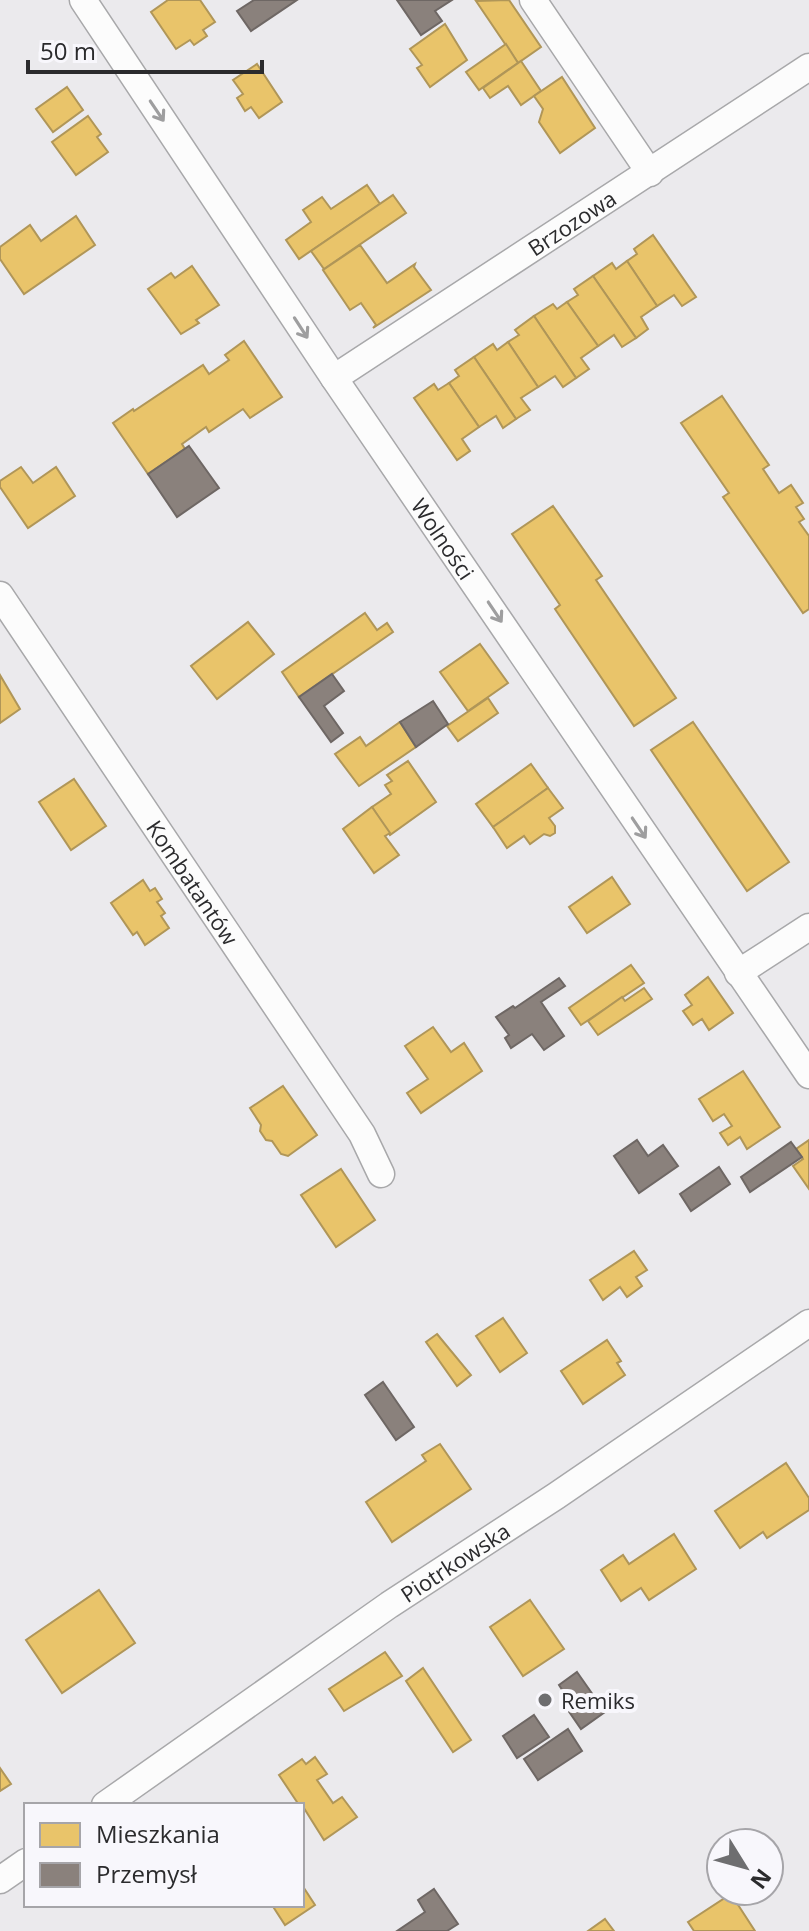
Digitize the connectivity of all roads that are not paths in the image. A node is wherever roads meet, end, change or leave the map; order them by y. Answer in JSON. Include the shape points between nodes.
{"nodes":[{"id":1,"x":83,"y":0,"type":"edge"},
{"id":2,"x":533,"y":0,"type":"edge"},
{"id":3,"x":809,"y":67,"type":"edge"},
{"id":4,"x":650,"y":173,"type":"junction"},
{"id":5,"x":334,"y":378,"type":"junction"},
{"id":6,"x":0,"y":595,"type":"edge"},
{"id":7,"x":809,"y":927,"type":"edge"},
{"id":8,"x":738,"y":973,"type":"junction"},
{"id":9,"x":809,"y":1075,"type":"edge"},
{"id":10,"x":381,"y":1174,"type":"dead end"},
{"id":11,"x":809,"y":1323,"type":"edge"},
{"id":12,"x":108,"y":1803,"type":"edge"},
{"id":13,"x":24,"y":1863,"type":"edge"},
{"id":14,"x":0,"y":1880,"type":"edge"}],
"edges":[{"from":1,"to":5,"type":"street","name":"Wolności","one_way":true},
{"from":2,"to":4,"type":"street"},
{"from":3,"to":4,"type":"street","name":"Brzozowa"},
{"from":4,"to":5,"type":"street","name":"Brzozowa"},
{"from":5,"to":8,"type":"street","name":"Wolności","one_way":true},
{"from":6,"to":10,"type":"street","name":"Kombatantów","via":[[362,1134]]},
{"from":7,"to":8,"type":"street"},
{"from":8,"to":9,"type":"street","name":"Wolności"},
{"from":11,"to":12,"type":"street","name":"Piotrkowska","via":[[340,1638]]},
{"from":13,"to":14,"type":"street"}]}
